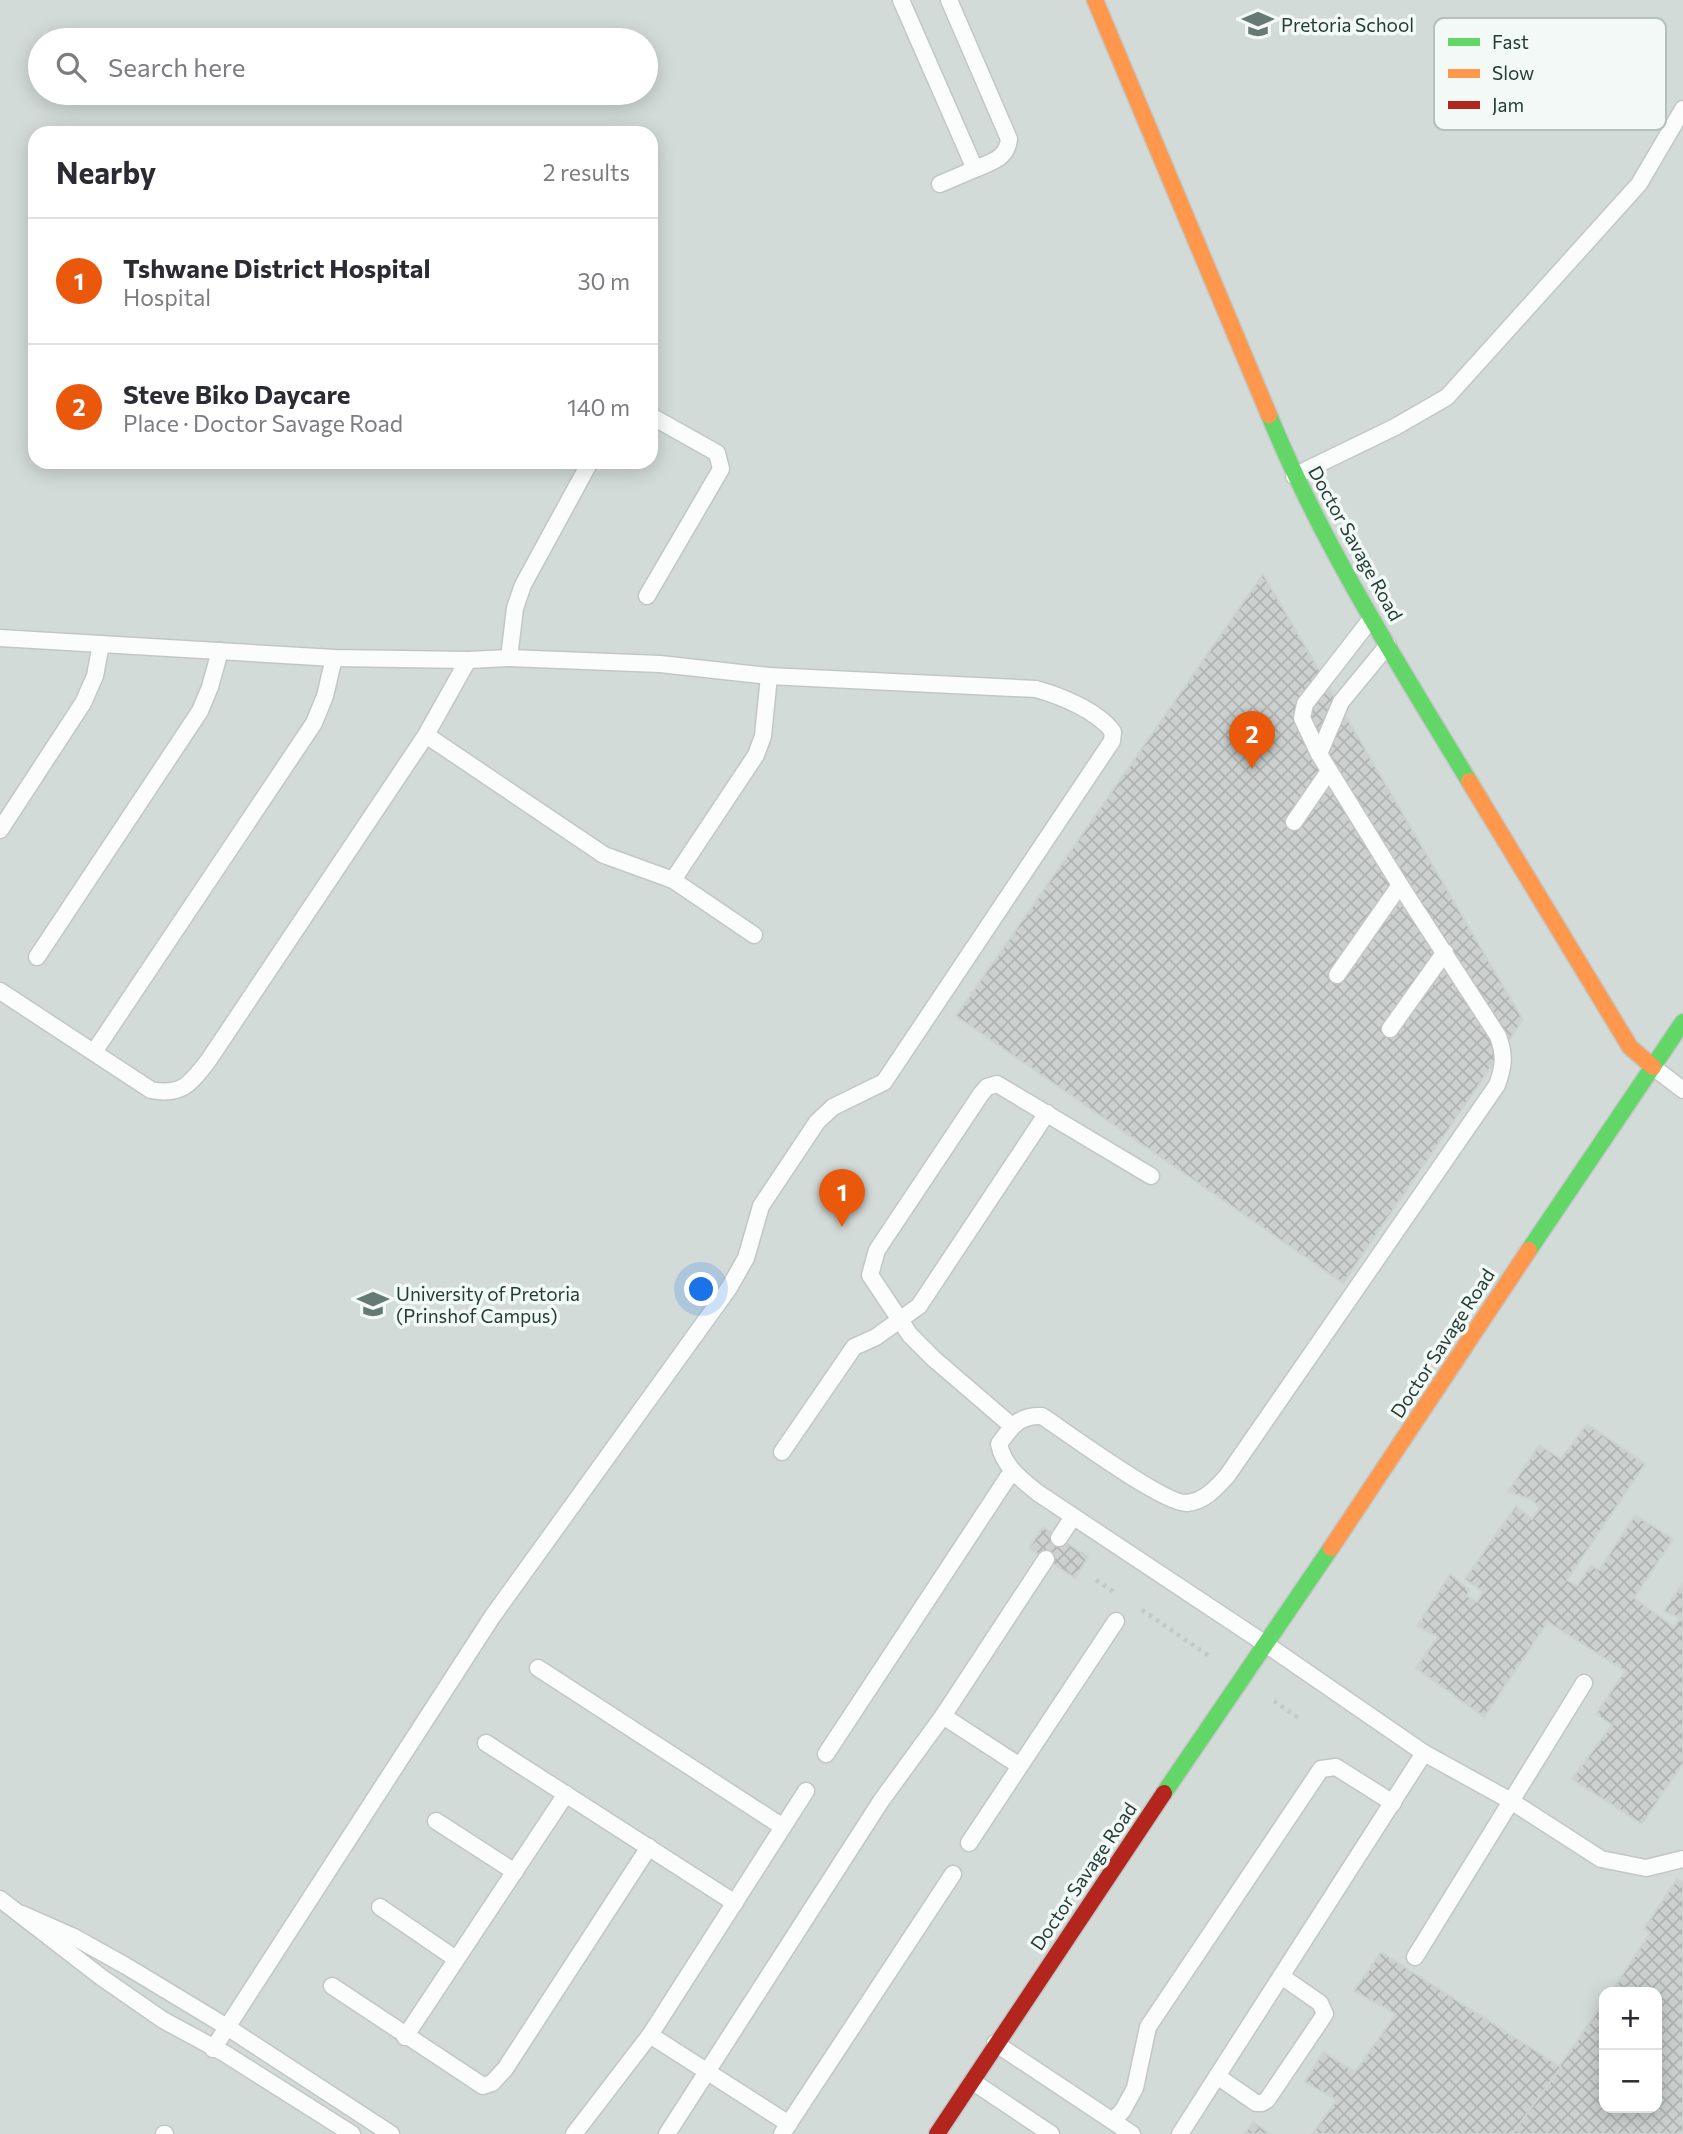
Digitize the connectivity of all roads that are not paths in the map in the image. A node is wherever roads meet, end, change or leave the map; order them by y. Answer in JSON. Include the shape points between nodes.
{"nodes":[{"id":1,"x":901,"y":0,"type":"edge"},
{"id":2,"x":949,"y":0,"type":"edge"},
{"id":3,"x":1095,"y":0,"type":"edge"},
{"id":4,"x":1683,"y":109,"type":"edge"},
{"id":5,"x":975,"y":169,"type":"junction"},
{"id":6,"x":940,"y":184,"type":"dead end"},
{"id":7,"x":658,"y":420,"type":"edge"},
{"id":8,"x":586,"y":469,"type":"edge"},
{"id":9,"x":1294,"y":476,"type":"junction"},
{"id":10,"x":647,"y":596,"type":"dead end"},
{"id":11,"x":1371,"y":618,"type":"junction"},
{"id":12,"x":0,"y":638,"type":"edge"},
{"id":13,"x":101,"y":644,"type":"junction"},
{"id":14,"x":1388,"y":645,"type":"junction"},
{"id":15,"x":220,"y":651,"type":"junction"},
{"id":16,"x":334,"y":658,"type":"junction"},
{"id":17,"x":509,"y":658,"type":"junction"},
{"id":18,"x":468,"y":660,"type":"junction"},
{"id":19,"x":769,"y":676,"type":"junction"},
{"id":20,"x":426,"y":735,"type":"junction"},
{"id":21,"x":1319,"y":754,"type":"junction"},
{"id":22,"x":1329,"y":771,"type":"junction"},
{"id":23,"x":1294,"y":822,"type":"dead end"},
{"id":24,"x":0,"y":830,"type":"edge"},
{"id":25,"x":673,"y":880,"type":"junction"},
{"id":26,"x":1400,"y":885,"type":"junction"},
{"id":27,"x":754,"y":935,"type":"dead end"},
{"id":28,"x":1445,"y":952,"type":"junction"},
{"id":29,"x":37,"y":957,"type":"dead end"},
{"id":30,"x":1337,"y":975,"type":"dead end"},
{"id":31,"x":0,"y":991,"type":"edge"},
{"id":32,"x":1683,"y":1022,"type":"edge"},
{"id":33,"x":1390,"y":1029,"type":"dead end"},
{"id":34,"x":94,"y":1052,"type":"junction"},
{"id":35,"x":1653,"y":1067,"type":"junction"},
{"id":36,"x":1683,"y":1090,"type":"edge"},
{"id":37,"x":1047,"y":1113,"type":"junction"},
{"id":38,"x":1151,"y":1176,"type":"dead end"},
{"id":39,"x":900,"y":1320,"type":"junction"},
{"id":40,"x":1012,"y":1426,"type":"junction"},
{"id":41,"x":782,"y":1452,"type":"dead end"},
{"id":42,"x":1012,"y":1471,"type":"junction"},
{"id":43,"x":1073,"y":1517,"type":"junction"},
{"id":44,"x":1059,"y":1538,"type":"dead end"},
{"id":45,"x":1046,"y":1559,"type":"dead end"},
{"id":46,"x":1116,"y":1621,"type":"dead end"},
{"id":47,"x":1268,"y":1645,"type":"junction"},
{"id":48,"x":538,"y":1668,"type":"dead end"},
{"id":49,"x":1584,"y":1683,"type":"dead end"},
{"id":50,"x":943,"y":1716,"type":"junction"},
{"id":51,"x":486,"y":1743,"type":"dead end"},
{"id":52,"x":1424,"y":1753,"type":"junction"},
{"id":53,"x":826,"y":1754,"type":"dead end"},
{"id":54,"x":1020,"y":1766,"type":"junction"},
{"id":55,"x":806,"y":1791,"type":"dead end"},
{"id":56,"x":566,"y":1794,"type":"junction"},
{"id":57,"x":1511,"y":1801,"type":"junction"},
{"id":58,"x":1393,"y":1803,"type":"junction"},
{"id":59,"x":436,"y":1821,"type":"dead end"},
{"id":60,"x":783,"y":1827,"type":"junction"},
{"id":61,"x":969,"y":1843,"type":"dead end"},
{"id":62,"x":649,"y":1847,"type":"junction"},
{"id":63,"x":1683,"y":1858,"type":"edge"},
{"id":64,"x":514,"y":1872,"type":"junction"},
{"id":65,"x":953,"y":1874,"type":"dead end"},
{"id":66,"x":0,"y":1899,"type":"edge"},
{"id":67,"x":735,"y":1903,"type":"junction"},
{"id":68,"x":380,"y":1908,"type":"dead end"},
{"id":69,"x":22,"y":1914,"type":"junction"},
{"id":70,"x":1415,"y":1957,"type":"dead end"},
{"id":71,"x":456,"y":1959,"type":"junction"},
{"id":72,"x":1281,"y":1976,"type":"junction"},
{"id":73,"x":332,"y":1986,"type":"dead end"},
{"id":74,"x":227,"y":2027,"type":"junction"},
{"id":75,"x":650,"y":2035,"type":"junction"},
{"id":76,"x":405,"y":2037,"type":"junction"},
{"id":77,"x":995,"y":2043,"type":"junction"},
{"id":78,"x":213,"y":2049,"type":"junction"},
{"id":79,"x":708,"y":2072,"type":"junction"},
{"id":80,"x":1217,"y":2076,"type":"junction"},
{"id":81,"x":972,"y":2081,"type":"junction"},
{"id":82,"x":1113,"y":2122,"type":"junction"},
{"id":83,"x":785,"y":2129,"type":"edge"},
{"id":84,"x":389,"y":2132,"type":"edge"},
{"id":85,"x":352,"y":2134,"type":"edge"},
{"id":86,"x":574,"y":2134,"type":"edge"},
{"id":87,"x":667,"y":2134,"type":"edge"},
{"id":88,"x":937,"y":2134,"type":"edge"},
{"id":89,"x":1051,"y":2134,"type":"edge"},
{"id":90,"x":1132,"y":2134,"type":"edge"},
{"id":91,"x":1180,"y":2134,"type":"edge"}],
"edges":[{"from":1,"to":5,"type":"lane"},
{"from":2,"to":5,"type":"lane","via":[[1009,139],[1003,157]]},
{"from":3,"to":9,"type":"street","name":"Doctor Savage Road"},
{"from":4,"to":9,"type":"lane","via":[[1639,184],[1447,397]]},
{"from":5,"to":6,"type":"lane"},
{"from":7,"to":10,"type":"lane","via":[[717,453],[721,469]]},
{"from":8,"to":17,"type":"lane","via":[[523,585],[515,608]]},
{"from":9,"to":11,"type":"street","name":"Doctor Savage Road"},
{"from":11,"to":14,"type":"street","name":"Doctor Savage Road"},
{"from":11,"to":21,"type":"lane","via":[[1305,704],[1302,718]]},
{"from":12,"to":13,"type":"lane"},
{"from":13,"to":15,"type":"lane"},
{"from":13,"to":24,"type":"lane","via":[[83,703]]},
{"from":14,"to":21,"type":"lane","via":[[1341,702]]},
{"from":14,"to":35,"type":"street","name":"Doctor Savage Road","via":[[1630,1047]]},
{"from":15,"to":16,"type":"lane"},
{"from":15,"to":29,"type":"lane","via":[[200,711]]},
{"from":16,"to":18,"type":"lane"},
{"from":16,"to":34,"type":"lane","via":[[326,696],[314,723]]},
{"from":17,"to":18,"type":"lane"},
{"from":17,"to":19,"type":"lane","via":[[660,664]]},
{"from":18,"to":20,"type":"lane"},
{"from":19,"to":25,"type":"lane","via":[[763,736],[756,755]]},
{"from":19,"to":74,"type":"lane","via":[[1036,689],[1098,719],[1113,732],[1112,741],[884,1082],[833,1107],[817,1122],[761,1206],[746,1258],[729,1288],[492,1617]]},
{"from":20,"to":25,"type":"lane","via":[[604,855]]},
{"from":20,"to":34,"type":"lane","via":[[191,1082],[179,1091],[151,1090]]},
{"from":21,"to":22,"type":"lane"},
{"from":22,"to":23,"type":"lane"},
{"from":22,"to":26,"type":"lane"},
{"from":25,"to":27,"type":"lane"},
{"from":26,"to":28,"type":"lane"},
{"from":26,"to":30,"type":"lane"},
{"from":28,"to":33,"type":"lane"},
{"from":28,"to":40,"type":"lane","via":[[1504,1051],[1497,1085],[1227,1476],[1208,1496],[1186,1503],[1161,1494],[1042,1416],[1028,1415]]},
{"from":31,"to":34,"type":"lane"},
{"from":32,"to":35,"type":"street","name":"Doctor Savage Road"},
{"from":35,"to":36,"type":"lane","name":"Doctor Savage Road"},
{"from":35,"to":47,"type":"street","name":"Doctor Savage Road"},
{"from":37,"to":38,"type":"lane"},
{"from":37,"to":39,"type":"lane","via":[[919,1306]]},
{"from":37,"to":39,"type":"lane","via":[[997,1084],[981,1094],[877,1250],[870,1275]]},
{"from":39,"to":40,"type":"lane","via":[[934,1359]]},
{"from":39,"to":41,"type":"lane","via":[[854,1347]]},
{"from":40,"to":42,"type":"lane","via":[[999,1444]]},
{"from":42,"to":43,"type":"lane"},
{"from":42,"to":53,"type":"lane"},
{"from":43,"to":44,"type":"lane"},
{"from":43,"to":47,"type":"lane"},
{"from":45,"to":50,"type":"lane"},
{"from":46,"to":54,"type":"lane"},
{"from":47,"to":52,"type":"lane"},
{"from":47,"to":77,"type":"street","name":"Doctor Savage Road"},
{"from":48,"to":60,"type":"lane"},
{"from":49,"to":57,"type":"lane"},
{"from":50,"to":54,"type":"lane"},
{"from":50,"to":79,"type":"lane","via":[[881,1801]]},
{"from":51,"to":56,"type":"lane"},
{"from":52,"to":57,"type":"lane"},
{"from":52,"to":58,"type":"lane"},
{"from":54,"to":61,"type":"lane"},
{"from":55,"to":60,"type":"lane"},
{"from":56,"to":62,"type":"lane"},
{"from":56,"to":64,"type":"lane"},
{"from":57,"to":63,"type":"lane","via":[[1601,1859],[1646,1868]]},
{"from":57,"to":70,"type":"lane"},
{"from":58,"to":72,"type":"lane"},
{"from":58,"to":82,"type":"lane","via":[[1336,1767],[1321,1769],[1148,2027],[1135,2088]]},
{"from":59,"to":64,"type":"lane"},
{"from":60,"to":67,"type":"lane"},
{"from":62,"to":67,"type":"lane"},
{"from":62,"to":76,"type":"lane","via":[[505,2069],[492,2082],[483,2086]]},
{"from":64,"to":71,"type":"lane"},
{"from":65,"to":83,"type":"lane"},
{"from":66,"to":69,"type":"lane"},
{"from":67,"to":75,"type":"lane"},
{"from":68,"to":71,"type":"lane"},
{"from":69,"to":74,"type":"lane","via":[[74,1937]]},
{"from":69,"to":78,"type":"lane","via":[[112,1985]]},
{"from":71,"to":76,"type":"lane"},
{"from":72,"to":80,"type":"lane"},
{"from":72,"to":80,"type":"lane","via":[[1320,2003],[1325,2014],[1262,2103]]},
{"from":73,"to":76,"type":"lane"},
{"from":74,"to":78,"type":"lane"},
{"from":74,"to":84,"type":"lane"},
{"from":75,"to":79,"type":"lane"},
{"from":75,"to":86,"type":"lane"},
{"from":77,"to":81,"type":"street","name":"Doctor Savage Road"},
{"from":77,"to":82,"type":"lane"},
{"from":78,"to":85,"type":"lane"},
{"from":79,"to":83,"type":"lane"},
{"from":79,"to":87,"type":"lane"},
{"from":80,"to":91,"type":"lane"},
{"from":81,"to":88,"type":"street","name":"Doctor Savage Road"},
{"from":81,"to":89,"type":"lane"},
{"from":82,"to":90,"type":"lane"}]}
